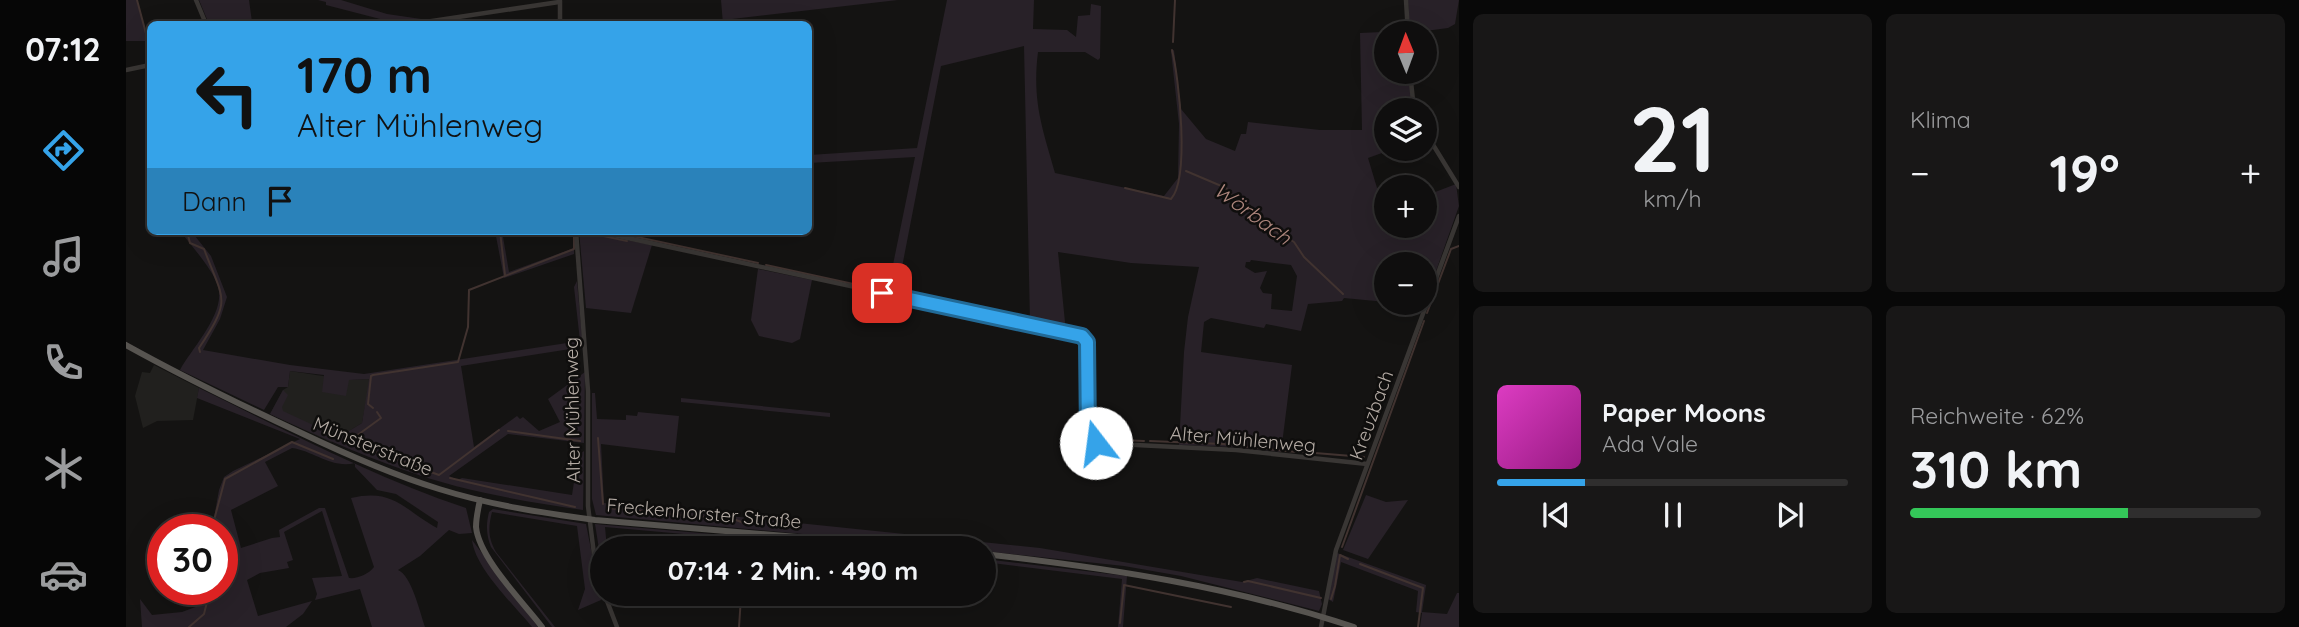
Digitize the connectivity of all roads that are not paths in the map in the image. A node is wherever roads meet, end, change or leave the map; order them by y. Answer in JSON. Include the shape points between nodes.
{"nodes":[{"id":1,"x":196,"y":0,"type":"edge"},
{"id":2,"x":1406,"y":0,"type":"edge"},
{"id":3,"x":560,"y":1,"type":"edge"},
{"id":4,"x":205,"y":21,"type":"edge"},
{"id":5,"x":431,"y":21,"type":"edge"},
{"id":6,"x":560,"y":21,"type":"edge"},
{"id":7,"x":1407,"y":21,"type":"edge"},
{"id":8,"x":147,"y":66,"type":"edge"},
{"id":9,"x":126,"y":70,"type":"edge"},
{"id":10,"x":1437,"y":150,"type":"edge"},
{"id":11,"x":1459,"y":185,"type":"edge"},
{"id":12,"x":1459,"y":216,"type":"edge"},
{"id":13,"x":576,"y":235,"type":"edge"},
{"id":14,"x":614,"y":235,"type":"edge"},
{"id":15,"x":126,"y":345,"type":"edge"},
{"id":16,"x":1367,"y":464,"type":"junction"},
{"id":17,"x":480,"y":500,"type":"junction"},
{"id":18,"x":592,"y":536,"type":"edge"},
{"id":19,"x":785,"y":536,"type":"edge"},
{"id":20,"x":996,"y":556,"type":"edge"},
{"id":21,"x":609,"y":606,"type":"edge"},
{"id":22,"x":542,"y":627,"type":"edge"},
{"id":23,"x":617,"y":627,"type":"edge"},
{"id":24,"x":1321,"y":627,"type":"edge"},
{"id":25,"x":1354,"y":627,"type":"edge"}],
"edges":[{"from":1,"to":4,"type":"street"},
{"from":2,"to":7,"type":"street"},
{"from":3,"to":5,"type":"street"},
{"from":3,"to":6,"type":"street"},
{"from":8,"to":9,"type":"street"},
{"from":10,"to":11,"type":"street"},
{"from":12,"to":16,"type":"street","name":"Kreuzbach"},
{"from":13,"to":18,"type":"street","name":"Alter Mühlenweg","via":[[588,378]]},
{"from":14,"to":16,"type":"street","name":"Alter Mühlenweg","via":[[1082,336],[1087,342],[1088,435],[1096,443],[1236,450]]},
{"from":15,"to":17,"type":"main road","name":"Münsterstraße","via":[[232,401],[354,457],[407,479]]},
{"from":16,"to":24,"type":"street","name":"Kreuzbach","via":[[1336,550]]},
{"from":17,"to":19,"type":"main road","name":"Freckenhorster Straße","via":[[595,520]]},
{"from":17,"to":22,"type":"main road","via":[[476,528],[480,544]]},
{"from":20,"to":25,"type":"main road","via":[[1157,577]]},
{"from":21,"to":23,"type":"street"}]}
